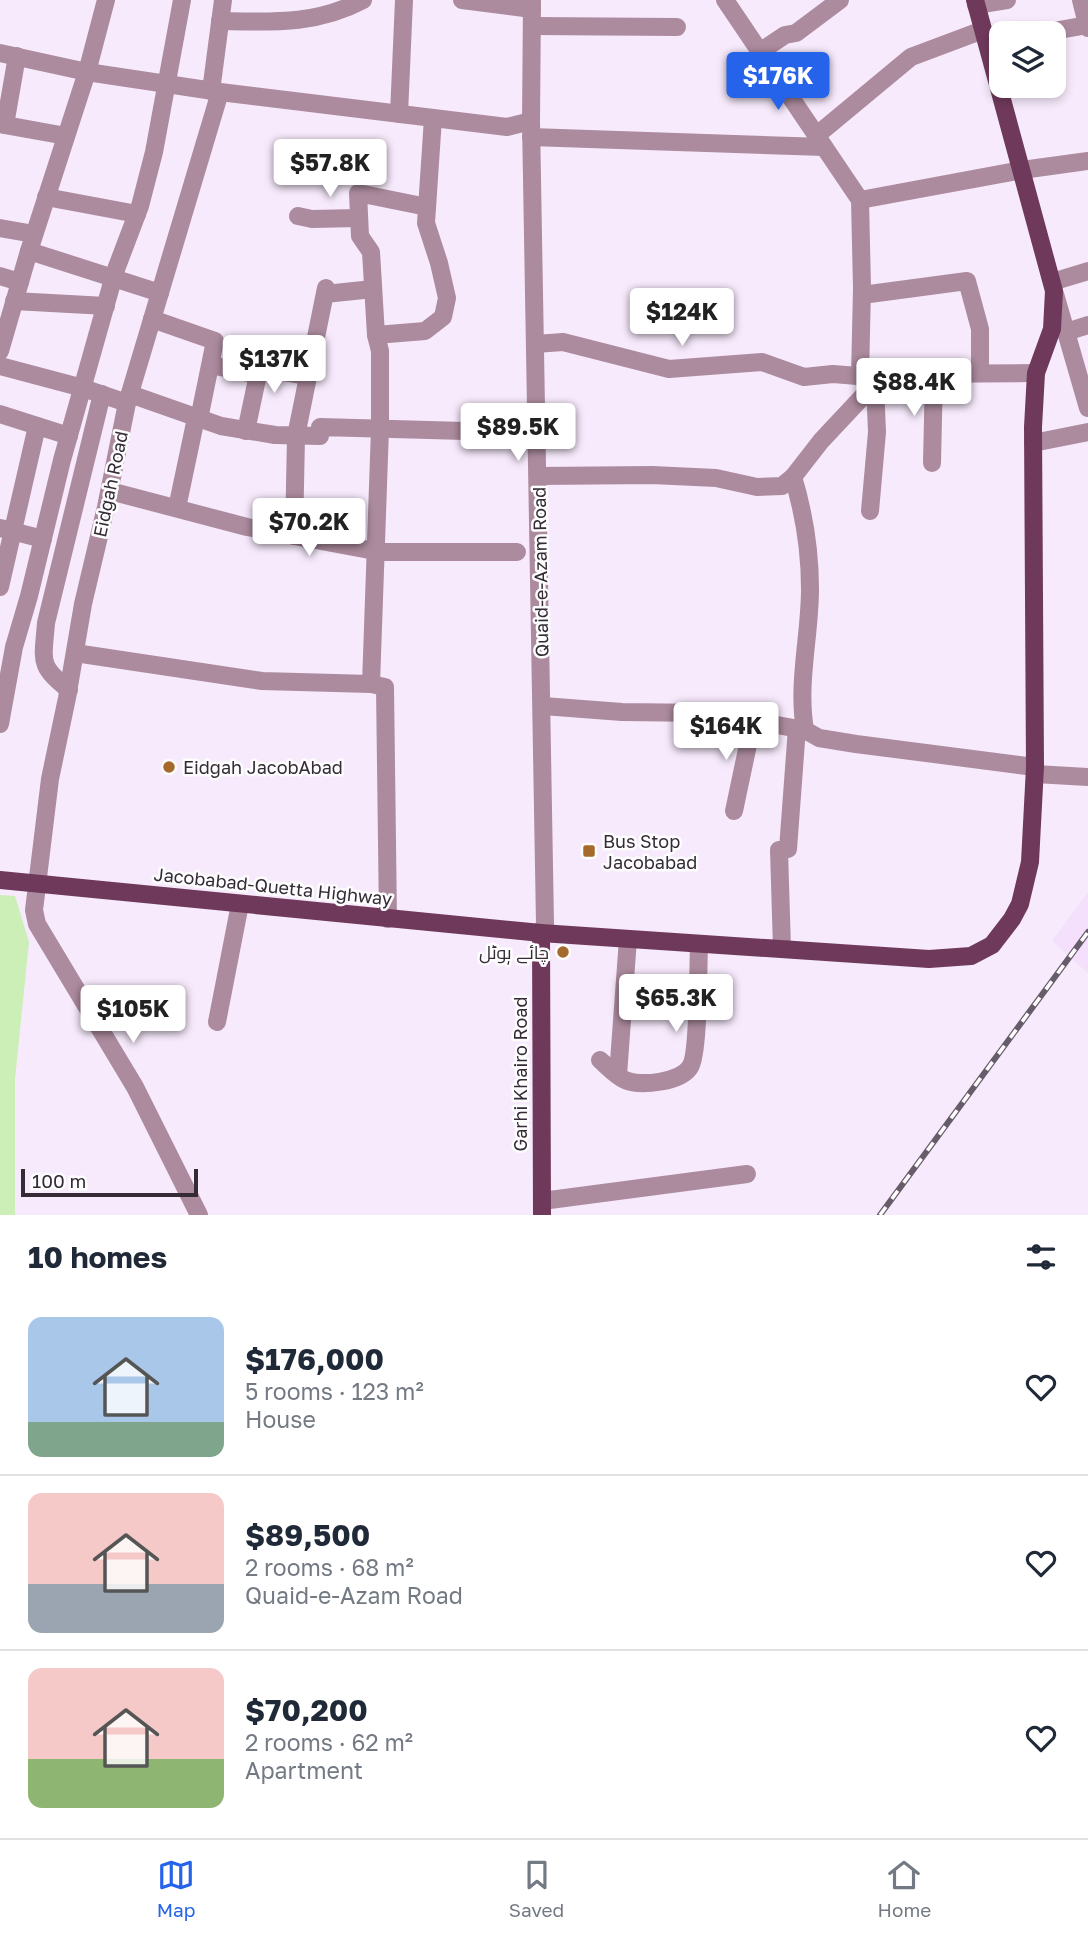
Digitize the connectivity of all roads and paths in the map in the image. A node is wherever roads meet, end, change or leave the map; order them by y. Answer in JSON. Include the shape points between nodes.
{"nodes":[{"id":1,"x":106,"y":0,"type":"edge"},
{"id":2,"x":182,"y":0,"type":"edge"},
{"id":3,"x":223,"y":0,"type":"edge"},
{"id":4,"x":363,"y":0,"type":"edge"},
{"id":5,"x":404,"y":0,"type":"edge"},
{"id":6,"x":462,"y":0,"type":"edge"},
{"id":7,"x":725,"y":0,"type":"edge"},
{"id":8,"x":839,"y":0,"type":"edge"},
{"id":9,"x":1007,"y":0,"type":"edge"},
{"id":10,"x":1081,"y":0,"type":"edge"},
{"id":11,"x":976,"y":3,"type":"edge"},
{"id":12,"x":532,"y":11,"type":"edge"},
{"id":13,"x":220,"y":21,"type":"junction"},
{"id":14,"x":1088,"y":26,"type":"edge"},
{"id":15,"x":677,"y":27,"type":"dead end"},
{"id":16,"x":1066,"y":29,"type":"edge"},
{"id":17,"x":989,"y":36,"type":"edge"},
{"id":18,"x":989,"y":38,"type":"edge"},
{"id":19,"x":761,"y":51,"type":"junction"},
{"id":20,"x":8,"y":54,"type":"edge"},
{"id":21,"x":87,"y":72,"type":"junction"},
{"id":22,"x":167,"y":83,"type":"junction"},
{"id":23,"x":215,"y":92,"type":"junction"},
{"id":24,"x":1005,"y":98,"type":"edge"},
{"id":25,"x":399,"y":114,"type":"junction"},
{"id":26,"x":433,"y":118,"type":"junction"},
{"id":27,"x":3,"y":124,"type":"edge"},
{"id":28,"x":531,"y":129,"type":"junction"},
{"id":29,"x":66,"y":136,"type":"junction"},
{"id":30,"x":821,"y":141,"type":"junction"},
{"id":31,"x":1088,"y":161,"type":"edge"},
{"id":32,"x":1022,"y":170,"type":"junction"},
{"id":33,"x":46,"y":197,"type":"junction"},
{"id":34,"x":860,"y":200,"type":"junction"},
{"id":35,"x":427,"y":207,"type":"junction"},
{"id":36,"x":137,"y":214,"type":"junction"},
{"id":37,"x":298,"y":216,"type":"dead end"},
{"id":38,"x":359,"y":218,"type":"junction"},
{"id":39,"x":0,"y":228,"type":"edge"},
{"id":40,"x":31,"y":242,"type":"junction"},
{"id":41,"x":1088,"y":271,"type":"edge"},
{"id":42,"x":0,"y":276,"type":"edge"},
{"id":43,"x":113,"y":278,"type":"junction"},
{"id":44,"x":20,"y":282,"type":"junction"},
{"id":45,"x":1053,"y":287,"type":"junction"},
{"id":46,"x":373,"y":289,"type":"junction"},
{"id":47,"x":160,"y":293,"type":"junction"},
{"id":48,"x":862,"y":295,"type":"junction"},
{"id":49,"x":14,"y":301,"type":"junction"},
{"id":50,"x":106,"y":306,"type":"junction"},
{"id":51,"x":152,"y":319,"type":"junction"},
{"id":52,"x":1088,"y":324,"type":"edge"},
{"id":53,"x":1066,"y":332,"type":"junction"},
{"id":54,"x":376,"y":335,"type":"junction"},
{"id":55,"x":535,"y":344,"type":"junction"},
{"id":56,"x":0,"y":351,"type":"edge"},
{"id":57,"x":211,"y":365,"type":"junction"},
{"id":58,"x":260,"y":365,"type":"junction"},
{"id":59,"x":0,"y":366,"type":"edge"},
{"id":60,"x":980,"y":373,"type":"junction"},
{"id":61,"x":1036,"y":373,"type":"junction"},
{"id":62,"x":934,"y":374,"type":"junction"},
{"id":63,"x":308,"y":376,"type":"junction"},
{"id":64,"x":873,"y":379,"type":"junction"},
{"id":65,"x":83,"y":388,"type":"junction"},
{"id":66,"x":102,"y":394,"type":"junction"},
{"id":67,"x":128,"y":398,"type":"junction"},
{"id":68,"x":1088,"y":408,"type":"edge"},
{"id":69,"x":0,"y":415,"type":"edge"},
{"id":70,"x":198,"y":418,"type":"junction"},
{"id":71,"x":37,"y":426,"type":"junction"},
{"id":72,"x":380,"y":429,"type":"junction"},
{"id":73,"x":246,"y":431,"type":"junction"},
{"id":74,"x":1088,"y":432,"type":"edge"},
{"id":75,"x":537,"y":433,"type":"junction"},
{"id":76,"x":69,"y":436,"type":"junction"},
{"id":77,"x":296,"y":436,"type":"junction"},
{"id":78,"x":1033,"y":443,"type":"junction"},
{"id":79,"x":932,"y":463,"type":"dead end"},
{"id":80,"x":538,"y":476,"type":"junction"},
{"id":81,"x":793,"y":477,"type":"junction"},
{"id":82,"x":110,"y":491,"type":"junction"},
{"id":83,"x":177,"y":508,"type":"junction"},
{"id":84,"x":870,"y":511,"type":"dead end"},
{"id":85,"x":6,"y":530,"type":"edge"},
{"id":86,"x":294,"y":536,"type":"junction"},
{"id":87,"x":43,"y":539,"type":"junction"},
{"id":88,"x":374,"y":551,"type":"junction"},
{"id":89,"x":517,"y":552,"type":"dead end"},
{"id":90,"x":0,"y":587,"type":"edge"},
{"id":91,"x":75,"y":653,"type":"junction"},
{"id":92,"x":372,"y":684,"type":"junction"},
{"id":93,"x":69,"y":690,"type":"junction"},
{"id":94,"x":542,"y":706,"type":"junction"},
{"id":95,"x":753,"y":721,"type":"junction"},
{"id":96,"x":0,"y":724,"type":"edge"},
{"id":97,"x":801,"y":729,"type":"junction"},
{"id":98,"x":1035,"y":771,"type":"junction"},
{"id":99,"x":1088,"y":778,"type":"edge"},
{"id":100,"x":734,"y":811,"type":"dead end"},
{"id":101,"x":0,"y":880,"type":"edge"},
{"id":102,"x":37,"y":884,"type":"junction"},
{"id":103,"x":240,"y":904,"type":"junction"},
{"id":104,"x":388,"y":919,"type":"junction"},
{"id":105,"x":541,"y":933,"type":"junction"},
{"id":106,"x":628,"y":939,"type":"junction"},
{"id":107,"x":699,"y":944,"type":"junction"},
{"id":108,"x":782,"y":949,"type":"junction"},
{"id":109,"x":218,"y":1022,"type":"dead end"},
{"id":110,"x":600,"y":1059,"type":"dead end"},
{"id":111,"x":618,"y":1074,"type":"junction"},
{"id":112,"x":747,"y":1174,"type":"dead end"},
{"id":113,"x":542,"y":1208,"type":"edge"},
{"id":114,"x":199,"y":1215,"type":"edge"}],
"edges":[{"from":1,"to":21,"type":"street"},
{"from":2,"to":22,"type":"street"},
{"from":3,"to":13,"type":"street","name":"Eidgah Road"},
{"from":4,"to":13,"type":"street","via":[[291,22]]},
{"from":5,"to":25,"type":"street"},
{"from":6,"to":12,"type":"street"},
{"from":7,"to":19,"type":"street"},
{"from":8,"to":19,"type":"street","via":[[796,33]]},
{"from":9,"to":11,"type":"street"},
{"from":10,"to":14,"type":"street"},
{"from":11,"to":17,"type":"main road","name":"Jacobabad-Quetta Highway"},
{"from":12,"to":15,"type":"street"},
{"from":12,"to":28,"type":"street","name":"Quaid-e-Azam Road"},
{"from":13,"to":23,"type":"street","name":"Eidgah Road"},
{"from":14,"to":16,"type":"street"},
{"from":18,"to":30,"type":"street","via":[[911,57]]},
{"from":19,"to":30,"type":"street"},
{"from":20,"to":21,"type":"street"},
{"from":20,"to":27,"type":"street"},
{"from":21,"to":22,"type":"street"},
{"from":21,"to":29,"type":"street"},
{"from":22,"to":23,"type":"street"},
{"from":22,"to":36,"type":"street"},
{"from":23,"to":25,"type":"street"},
{"from":23,"to":47,"type":"street","name":"Eidgah Road"},
{"from":24,"to":32,"type":"main road","name":"Jacobabad-Quetta Highway"},
{"from":25,"to":26,"type":"street"},
{"from":26,"to":28,"type":"street"},
{"from":26,"to":35,"type":"street"},
{"from":27,"to":29,"type":"street"},
{"from":28,"to":30,"type":"street"},
{"from":28,"to":55,"type":"street","name":"Quaid-e-Azam Road"},
{"from":29,"to":33,"type":"street"},
{"from":30,"to":34,"type":"street"},
{"from":31,"to":32,"type":"street"},
{"from":32,"to":34,"type":"street"},
{"from":32,"to":45,"type":"main road","name":"Jacobabad-Quetta Highway"},
{"from":33,"to":36,"type":"street"},
{"from":33,"to":40,"type":"street"},
{"from":34,"to":48,"type":"street"},
{"from":35,"to":38,"type":"street","via":[[358,193]]},
{"from":35,"to":54,"type":"street","via":[[426,223],[447,298],[443,317],[425,331]]},
{"from":36,"to":43,"type":"street"},
{"from":37,"to":38,"type":"street"},
{"from":38,"to":46,"type":"street","via":[[360,236],[371,252]]},
{"from":39,"to":40,"type":"street"},
{"from":40,"to":43,"type":"street"},
{"from":40,"to":44,"type":"street"},
{"from":41,"to":45,"type":"street"},
{"from":42,"to":44,"type":"street"},
{"from":43,"to":47,"type":"street"},
{"from":43,"to":50,"type":"street"},
{"from":44,"to":49,"type":"street"},
{"from":45,"to":53,"type":"street"},
{"from":45,"to":61,"type":"main road","name":"Jacobabad-Quetta Highway","via":[[1052,329]]},
{"from":46,"to":54,"type":"street"},
{"from":46,"to":63,"type":"street","via":[[325,291]]},
{"from":47,"to":51,"type":"street","name":"Eidgah Road"},
{"from":48,"to":60,"type":"street","via":[[967,281],[980,328]]},
{"from":48,"to":64,"type":"street"},
{"from":49,"to":50,"type":"street"},
{"from":49,"to":56,"type":"street"},
{"from":50,"to":65,"type":"street"},
{"from":51,"to":57,"type":"street","via":[[215,341]]},
{"from":51,"to":67,"type":"street","name":"Eidgah Road"},
{"from":52,"to":53,"type":"street"},
{"from":53,"to":68,"type":"street"},
{"from":54,"to":72,"type":"street"},
{"from":55,"to":64,"type":"street","via":[[564,342],[669,369],[762,362],[804,377],[833,374]]},
{"from":55,"to":75,"type":"street","name":"Quaid-e-Azam Road"},
{"from":57,"to":58,"type":"street"},
{"from":57,"to":70,"type":"street"},
{"from":58,"to":63,"type":"street"},
{"from":58,"to":73,"type":"street"},
{"from":59,"to":65,"type":"street"},
{"from":60,"to":61,"type":"street"},
{"from":60,"to":62,"type":"street"},
{"from":61,"to":78,"type":"main road","name":"Jacobabad-Quetta Highway"},
{"from":62,"to":64,"type":"street"},
{"from":62,"to":79,"type":"street"},
{"from":63,"to":77,"type":"street"},
{"from":64,"to":81,"type":"street"},
{"from":64,"to":84,"type":"street","via":[[877,432]]},
{"from":65,"to":66,"type":"street"},
{"from":65,"to":76,"type":"street"},
{"from":66,"to":67,"type":"street"},
{"from":66,"to":93,"type":"street","via":[[46,623],[43,655],[47,672]]},
{"from":67,"to":70,"type":"street"},
{"from":67,"to":82,"type":"street","name":"Eidgah Road"},
{"from":69,"to":71,"type":"street"},
{"from":70,"to":73,"type":"street"},
{"from":70,"to":83,"type":"street"},
{"from":71,"to":76,"type":"street"},
{"from":71,"to":85,"type":"street"},
{"from":72,"to":75,"type":"street"},
{"from":72,"to":77,"type":"street","via":[[320,427],[320,436]]},
{"from":72,"to":88,"type":"street"},
{"from":73,"to":77,"type":"street"},
{"from":74,"to":78,"type":"street"},
{"from":75,"to":80,"type":"street","name":"Quaid-e-Azam Road"},
{"from":76,"to":87,"type":"street"},
{"from":77,"to":86,"type":"street"},
{"from":78,"to":98,"type":"main road","name":"Jacobabad-Quetta Highway"},
{"from":80,"to":81,"type":"street","via":[[716,478],[757,487],[782,486]]},
{"from":80,"to":94,"type":"street","name":"Quaid-e-Azam Road"},
{"from":81,"to":97,"type":"street","via":[[806,527],[810,589]]},
{"from":82,"to":83,"type":"street"},
{"from":82,"to":91,"type":"street","name":"Eidgah Road"},
{"from":83,"to":86,"type":"street"},
{"from":85,"to":87,"type":"street"},
{"from":85,"to":90,"type":"street"},
{"from":86,"to":88,"type":"street"},
{"from":87,"to":96,"type":"street","via":[[14,647]]},
{"from":88,"to":89,"type":"street"},
{"from":88,"to":92,"type":"street"},
{"from":91,"to":92,"type":"street","via":[[262,681]]},
{"from":91,"to":93,"type":"street","name":"Eidgah Road"},
{"from":92,"to":104,"type":"street","via":[[385,687]]},
{"from":93,"to":102,"type":"street","name":"Eidgah Road","via":[[50,779]]},
{"from":94,"to":95,"type":"street","via":[[708,713]]},
{"from":94,"to":105,"type":"street","name":"Quaid-e-Azam Road","via":[[545,924]]},
{"from":95,"to":97,"type":"street"},
{"from":95,"to":100,"type":"street"},
{"from":97,"to":98,"type":"street","via":[[819,738]]},
{"from":97,"to":108,"type":"street","via":[[788,849],[779,850]]},
{"from":98,"to":99,"type":"street"},
{"from":98,"to":108,"type":"main road","name":"Jacobabad-Quetta Highway","via":[[1030,862],[1020,904],[992,945],[971,956],[929,959]]},
{"from":101,"to":102,"type":"main road","name":"Jacobabad-Quetta Highway"},
{"from":102,"to":103,"type":"main road","name":"Jacobabad-Quetta Highway"},
{"from":102,"to":114,"type":"street","name":"Eidgah Road","via":[[37,924],[135,1087]]},
{"from":103,"to":104,"type":"main road","name":"Jacobabad-Quetta Highway"},
{"from":103,"to":109,"type":"street"},
{"from":104,"to":105,"type":"main road","name":"Jacobabad-Quetta Highway"},
{"from":105,"to":106,"type":"main road","name":"Jacobabad-Quetta Highway"},
{"from":105,"to":113,"type":"main road","name":"Garhi Khairo Road"},
{"from":106,"to":107,"type":"main road","name":"Jacobabad-Quetta Highway"},
{"from":106,"to":111,"type":"street"},
{"from":107,"to":108,"type":"main road","name":"Jacobabad-Quetta Highway"},
{"from":107,"to":111,"type":"street","via":[[691,1067],[656,1084],[625,1080]]},
{"from":110,"to":111,"type":"street"},
{"from":112,"to":113,"type":"street"}]}
